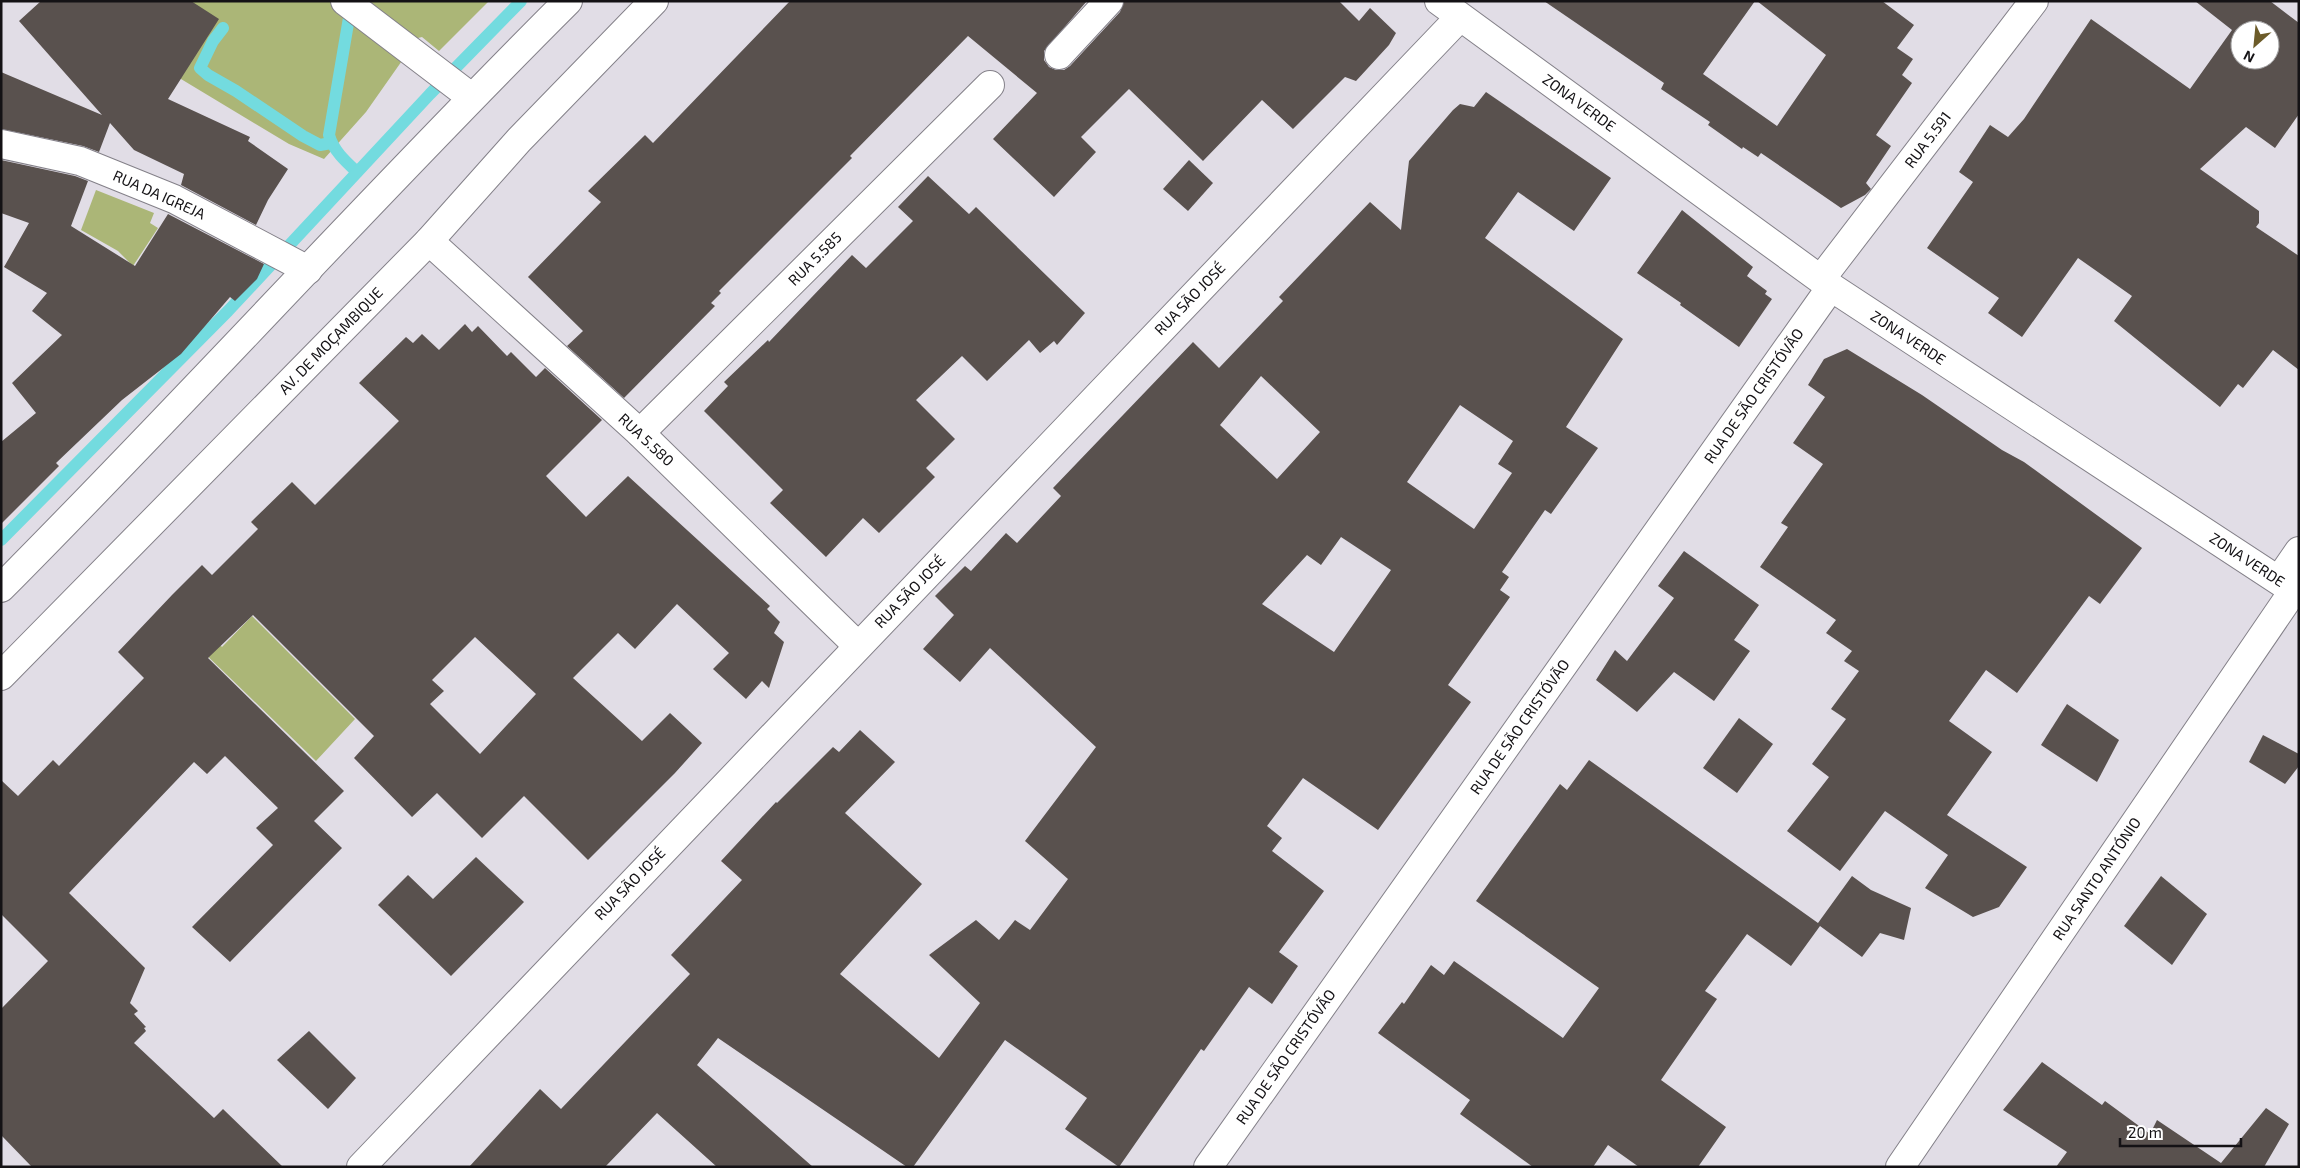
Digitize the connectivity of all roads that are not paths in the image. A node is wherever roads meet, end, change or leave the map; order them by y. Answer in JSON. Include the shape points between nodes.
{"nodes":[{"id":1,"x":345,"y":1,"type":"edge"},
{"id":2,"x":568,"y":1,"type":"edge"},
{"id":3,"x":654,"y":1,"type":"edge"},
{"id":4,"x":1108,"y":1,"type":"edge"},
{"id":5,"x":1439,"y":1,"type":"edge"},
{"id":6,"x":2034,"y":1,"type":"edge"},
{"id":7,"x":1460,"y":17,"type":"junction"},
{"id":8,"x":1059,"y":55,"type":"dead end"},
{"id":9,"x":990,"y":85,"type":"dead end"},
{"id":10,"x":471,"y":97,"type":"junction"},
{"id":11,"x":1,"y":144,"type":"edge"},
{"id":12,"x":429,"y":241,"type":"junction"},
{"id":13,"x":308,"y":270,"type":"junction"},
{"id":14,"x":1826,"y":283,"type":"junction"},
{"id":15,"x":640,"y":433,"type":"junction"},
{"id":16,"x":2299,"y":551,"type":"edge"},
{"id":17,"x":1,"y":588,"type":"edge"},
{"id":18,"x":2291,"y":588,"type":"edge"},
{"id":19,"x":858,"y":646,"type":"junction"},
{"id":20,"x":1,"y":676,"type":"edge"},
{"id":21,"x":361,"y":1167,"type":"edge"},
{"id":22,"x":1208,"y":1167,"type":"edge"},
{"id":23,"x":1900,"y":1167,"type":"edge"}],
"edges":[{"from":1,"to":10,"type":"main road"},
{"from":2,"to":10,"type":"main road"},
{"from":3,"to":12,"type":"main road","name":"AV. DE MOÇAMBIQUE","via":[[519,140]]},
{"from":4,"to":8,"type":"main road"},
{"from":5,"to":7,"type":"main road"},
{"from":6,"to":14,"type":"main road","name":"RUA 5.591"},
{"from":7,"to":14,"type":"main road","name":"ZONA VERDE"},
{"from":7,"to":19,"type":"main road","name":"RUA SÃO JOSÉ"},
{"from":9,"to":15,"type":"main road","name":"RUA 5.585"},
{"from":10,"to":13,"type":"main road"},
{"from":11,"to":13,"type":"main road","name":"RUA DA IGREJA","via":[[80,161],[174,199]]},
{"from":12,"to":15,"type":"main road","name":"RUA 5.580"},
{"from":12,"to":20,"type":"main road","name":"AV. DE MOÇAMBIQUE"},
{"from":13,"to":17,"type":"main road"},
{"from":14,"to":18,"type":"main road","name":"ZONA VERDE"},
{"from":14,"to":22,"type":"main road","name":"RUA DE SÃO CRISTÓVÃO"},
{"from":15,"to":19,"type":"main road","name":"RUA 5.580"},
{"from":16,"to":18,"type":"main road","name":"RUA SANTO ANTÓNIO"},
{"from":18,"to":23,"type":"main road","name":"RUA SANTO ANTÓNIO"},
{"from":19,"to":21,"type":"main road","name":"RUA SÃO JOSÉ"}]}
